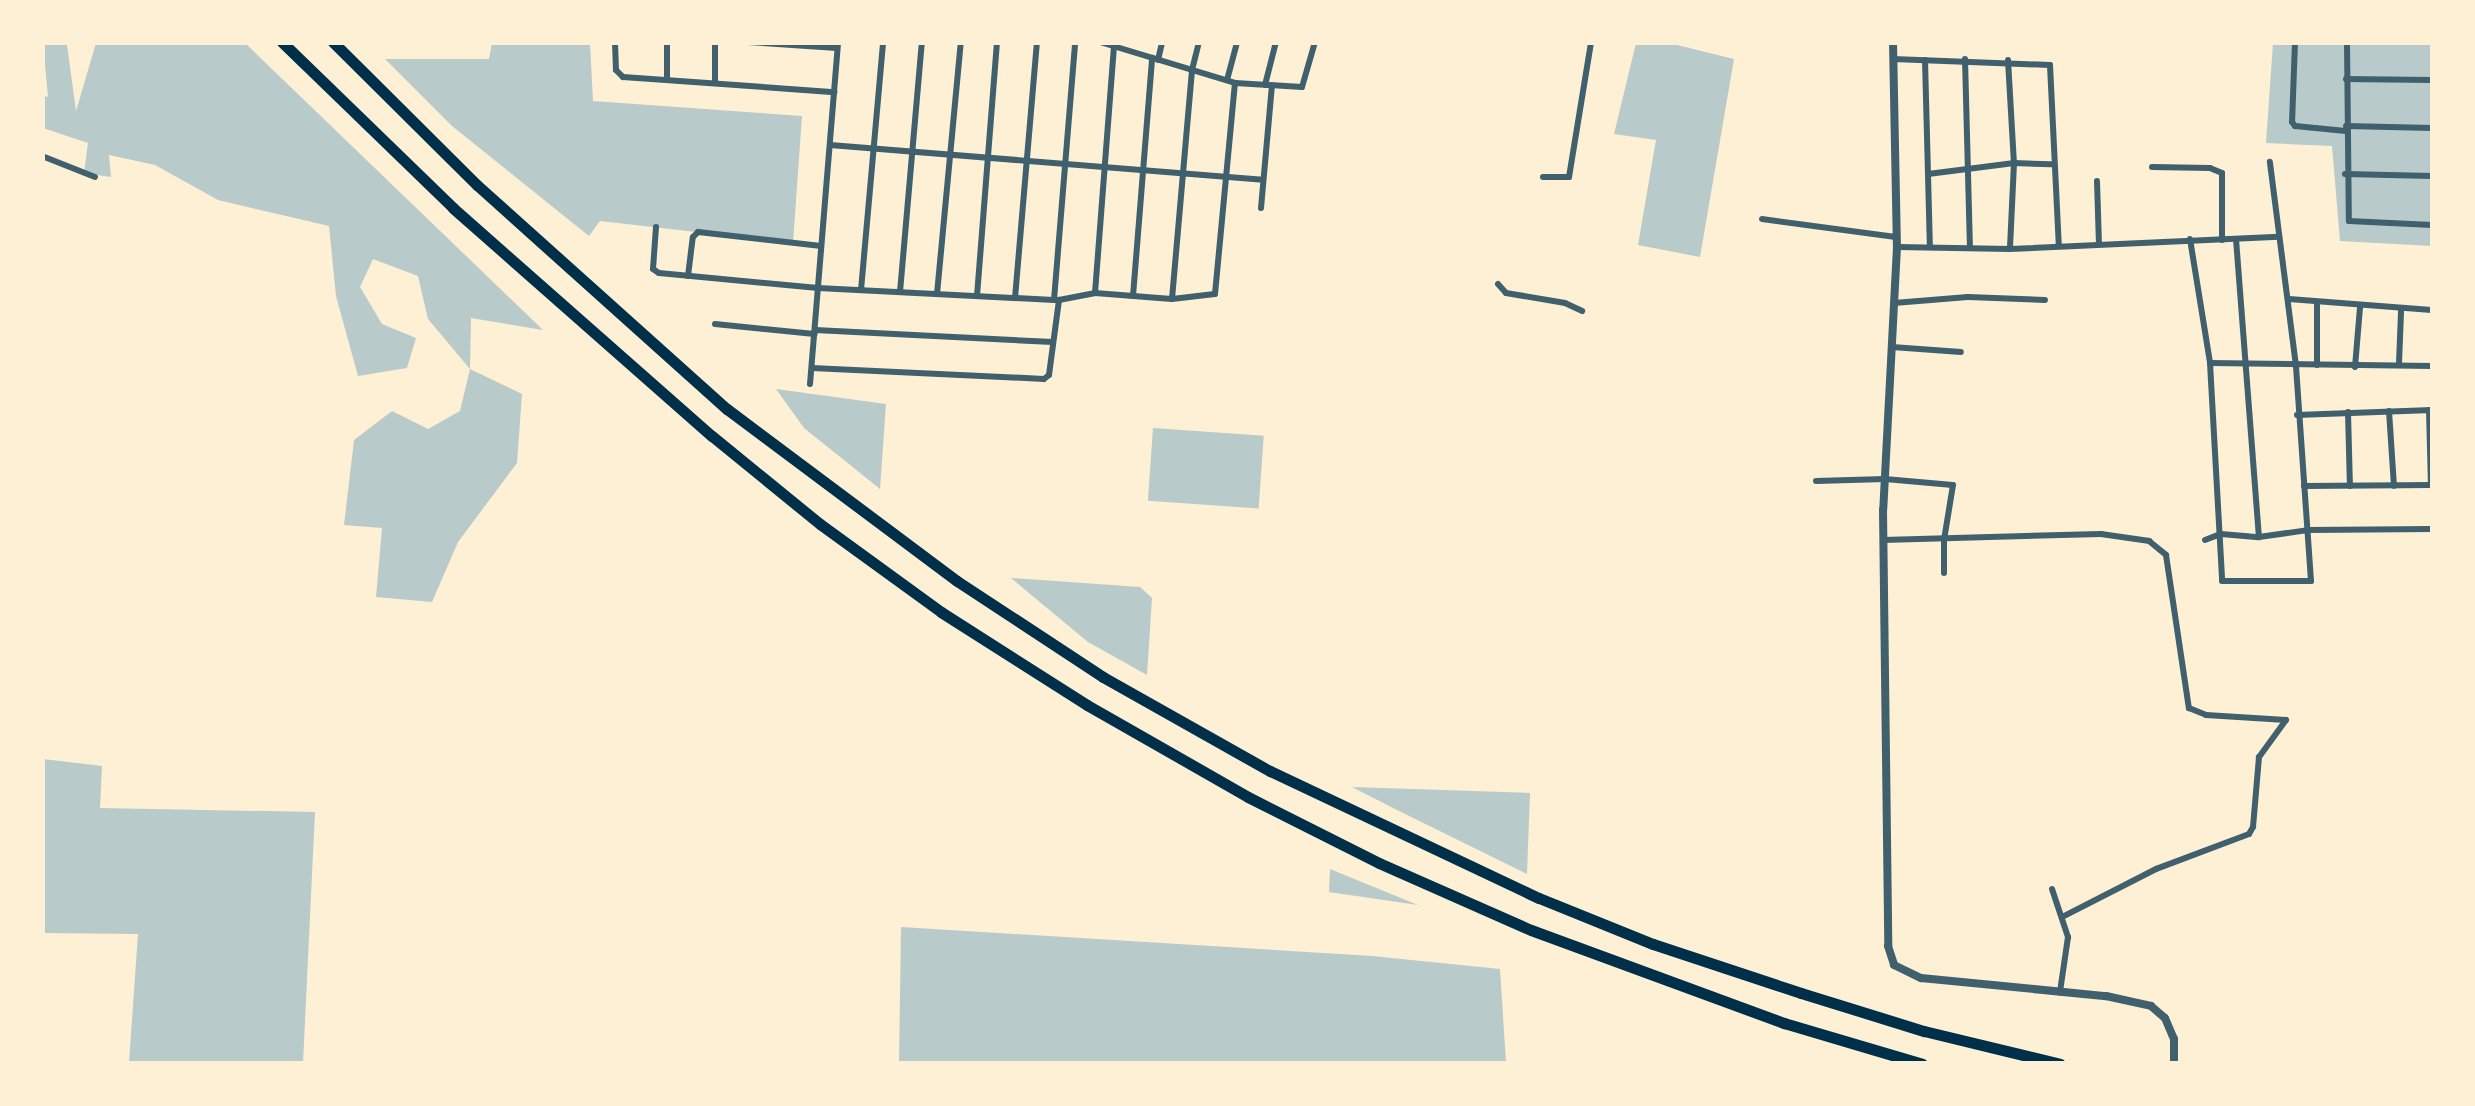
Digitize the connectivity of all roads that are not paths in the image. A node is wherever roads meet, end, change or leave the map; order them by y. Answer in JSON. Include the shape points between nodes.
{"nodes":[{"id":1,"x":282,"y":42,"type":"edge"},
{"id":2,"x":333,"y":42,"type":"edge"},
{"id":3,"x":615,"y":42,"type":"edge"},
{"id":4,"x":667,"y":42,"type":"edge"},
{"id":5,"x":715,"y":42,"type":"edge"},
{"id":6,"x":748,"y":42,"type":"edge"},
{"id":7,"x":884,"y":42,"type":"edge"},
{"id":8,"x":922,"y":42,"type":"edge"},
{"id":9,"x":961,"y":42,"type":"edge"},
{"id":10,"x":998,"y":42,"type":"edge"},
{"id":11,"x":1037,"y":42,"type":"edge"},
{"id":12,"x":1075,"y":42,"type":"edge"},
{"id":13,"x":1100,"y":42,"type":"edge"},
{"id":14,"x":1162,"y":42,"type":"edge"},
{"id":15,"x":1199,"y":42,"type":"edge"},
{"id":16,"x":1236,"y":42,"type":"edge"},
{"id":17,"x":1276,"y":42,"type":"edge"},
{"id":18,"x":1315,"y":42,"type":"edge"},
{"id":19,"x":1591,"y":42,"type":"edge"},
{"id":20,"x":1893,"y":42,"type":"edge"},
{"id":21,"x":2296,"y":42,"type":"edge"},
{"id":22,"x":2346,"y":42,"type":"edge"},
{"id":23,"x":838,"y":45,"type":"edge"},
{"id":24,"x":1121,"y":46,"type":"edge"},
{"id":25,"x":1965,"y":58,"type":"junction"},
{"id":26,"x":1155,"y":59,"type":"junction"},
{"id":27,"x":1893,"y":59,"type":"junction"},
{"id":28,"x":1926,"y":60,"type":"junction"},
{"id":29,"x":2008,"y":60,"type":"junction"},
{"id":30,"x":1192,"y":70,"type":"junction"},
{"id":31,"x":2346,"y":78,"type":"junction"},
{"id":32,"x":667,"y":79,"type":"junction"},
{"id":33,"x":2432,"y":80,"type":"edge"},
{"id":34,"x":1231,"y":82,"type":"junction"},
{"id":35,"x":716,"y":83,"type":"junction"},
{"id":36,"x":1268,"y":85,"type":"junction"},
{"id":37,"x":834,"y":92,"type":"junction"},
{"id":38,"x":2432,"y":128,"type":"edge"},
{"id":39,"x":2346,"y":129,"type":"junction"},
{"id":40,"x":830,"y":145,"type":"junction"},
{"id":41,"x":874,"y":148,"type":"junction"},
{"id":42,"x":912,"y":152,"type":"junction"},
{"id":43,"x":950,"y":154,"type":"junction"},
{"id":44,"x":42,"y":156,"type":"edge"},
{"id":45,"x":988,"y":158,"type":"junction"},
{"id":46,"x":1027,"y":161,"type":"junction"},
{"id":47,"x":2270,"y":162,"type":"dead end"},
{"id":48,"x":2014,"y":163,"type":"junction"},
{"id":49,"x":1066,"y":164,"type":"junction"},
{"id":50,"x":2052,"y":164,"type":"junction"},
{"id":51,"x":1105,"y":167,"type":"junction"},
{"id":52,"x":2152,"y":167,"type":"dead end"},
{"id":53,"x":1968,"y":169,"type":"junction"},
{"id":54,"x":1143,"y":170,"type":"junction"},
{"id":55,"x":1183,"y":174,"type":"junction"},
{"id":56,"x":1928,"y":174,"type":"junction"},
{"id":57,"x":2345,"y":174,"type":"junction"},
{"id":58,"x":2432,"y":176,"type":"edge"},
{"id":59,"x":95,"y":177,"type":"dead end"},
{"id":60,"x":1226,"y":177,"type":"junction"},
{"id":61,"x":1542,"y":177,"type":"dead end"},
{"id":62,"x":1263,"y":180,"type":"junction"},
{"id":63,"x":2097,"y":182,"type":"dead end"},
{"id":64,"x":1261,"y":208,"type":"dead end"},
{"id":65,"x":1762,"y":219,"type":"dead end"},
{"id":66,"x":2432,"y":225,"type":"edge"},
{"id":67,"x":656,"y":226,"type":"dead end"},
{"id":68,"x":2278,"y":237,"type":"junction"},
{"id":69,"x":2190,"y":240,"type":"junction"},
{"id":70,"x":2222,"y":240,"type":"junction"},
{"id":71,"x":2236,"y":240,"type":"junction"},
{"id":72,"x":1896,"y":242,"type":"junction"},
{"id":73,"x":2099,"y":244,"type":"junction"},
{"id":74,"x":822,"y":246,"type":"junction"},
{"id":75,"x":2059,"y":246,"type":"junction"},
{"id":76,"x":1930,"y":247,"type":"junction"},
{"id":77,"x":1970,"y":248,"type":"junction"},
{"id":78,"x":2010,"y":249,"type":"junction"},
{"id":79,"x":688,"y":276,"type":"junction"},
{"id":80,"x":1498,"y":284,"type":"dead end"},
{"id":81,"x":818,"y":288,"type":"junction"},
{"id":82,"x":861,"y":290,"type":"junction"},
{"id":83,"x":900,"y":292,"type":"junction"},
{"id":84,"x":1095,"y":293,"type":"junction"},
{"id":85,"x":937,"y":294,"type":"junction"},
{"id":86,"x":977,"y":296,"type":"junction"},
{"id":87,"x":1133,"y":296,"type":"junction"},
{"id":88,"x":1015,"y":298,"type":"junction"},
{"id":89,"x":1172,"y":299,"type":"junction"},
{"id":90,"x":2289,"y":299,"type":"junction"},
{"id":91,"x":1057,"y":300,"type":"junction"},
{"id":92,"x":2045,"y":300,"type":"dead end"},
{"id":93,"x":1894,"y":303,"type":"junction"},
{"id":94,"x":2318,"y":305,"type":"junction"},
{"id":95,"x":2360,"y":307,"type":"junction"},
{"id":96,"x":2401,"y":310,"type":"junction"},
{"id":97,"x":2432,"y":310,"type":"edge"},
{"id":98,"x":1582,"y":311,"type":"dead end"},
{"id":99,"x":714,"y":324,"type":"dead end"},
{"id":100,"x":814,"y":332,"type":"junction"},
{"id":101,"x":1054,"y":342,"type":"junction"},
{"id":102,"x":1892,"y":347,"type":"junction"},
{"id":103,"x":1960,"y":352,"type":"dead end"},
{"id":104,"x":2246,"y":362,"type":"junction"},
{"id":105,"x":2210,"y":363,"type":"junction"},
{"id":106,"x":2317,"y":364,"type":"junction"},
{"id":107,"x":2399,"y":364,"type":"junction"},
{"id":108,"x":2296,"y":366,"type":"junction"},
{"id":109,"x":2355,"y":366,"type":"junction"},
{"id":110,"x":2432,"y":366,"type":"edge"},
{"id":111,"x":812,"y":368,"type":"junction"},
{"id":112,"x":810,"y":384,"type":"dead end"},
{"id":113,"x":2431,"y":410,"type":"edge"},
{"id":114,"x":2389,"y":411,"type":"junction"},
{"id":115,"x":2348,"y":412,"type":"junction"},
{"id":116,"x":2298,"y":415,"type":"junction"},
{"id":117,"x":1885,"y":480,"type":"junction"},
{"id":118,"x":1816,"y":481,"type":"dead end"},
{"id":119,"x":2304,"y":486,"type":"junction"},
{"id":120,"x":2350,"y":486,"type":"junction"},
{"id":121,"x":2394,"y":486,"type":"junction"},
{"id":122,"x":2432,"y":486,"type":"edge"},
{"id":123,"x":2432,"y":529,"type":"edge"},
{"id":124,"x":2308,"y":530,"type":"junction"},
{"id":125,"x":2220,"y":534,"type":"junction"},
{"id":126,"x":2259,"y":537,"type":"junction"},
{"id":127,"x":1883,"y":540,"type":"junction"},
{"id":128,"x":1944,"y":540,"type":"junction"},
{"id":129,"x":2205,"y":540,"type":"dead end"},
{"id":130,"x":1944,"y":573,"type":"dead end"},
{"id":131,"x":2052,"y":889,"type":"dead end"},
{"id":132,"x":2064,"y":916,"type":"junction"},
{"id":133,"x":2060,"y":992,"type":"junction"},
{"id":134,"x":2175,"y":1061,"type":"edge"},
{"id":135,"x":1922,"y":1064,"type":"edge"},
{"id":136,"x":2060,"y":1064,"type":"edge"}],
"edges":[{"from":1,"to":135,"type":"highway","via":[[453,208],[712,436],[941,612],[1087,705],[1265,805],[1531,930],[1784,1023]]},
{"from":2,"to":136,"type":"highway","via":[[477,186],[727,409],[957,581],[1103,677],[1286,779],[1653,944],[1924,1031]]},
{"from":3,"to":32,"type":"street","via":[[618,75]]},
{"from":4,"to":32,"type":"street"},
{"from":5,"to":35,"type":"street"},
{"from":6,"to":23,"type":"street"},
{"from":7,"to":41,"type":"street"},
{"from":8,"to":42,"type":"street"},
{"from":9,"to":43,"type":"street"},
{"from":10,"to":45,"type":"street"},
{"from":11,"to":46,"type":"street"},
{"from":12,"to":49,"type":"street"},
{"from":13,"to":24,"type":"street"},
{"from":14,"to":26,"type":"street"},
{"from":15,"to":30,"type":"street"},
{"from":16,"to":34,"type":"street"},
{"from":17,"to":36,"type":"street"},
{"from":18,"to":36,"type":"street","via":[[1302,88]]},
{"from":19,"to":61,"type":"street","via":[[1570,176]]},
{"from":20,"to":27,"type":"street"},
{"from":21,"to":39,"type":"street","via":[[2292,122]]},
{"from":22,"to":31,"type":"street"},
{"from":23,"to":37,"type":"street"},
{"from":24,"to":26,"type":"street"},
{"from":24,"to":51,"type":"street"},
{"from":25,"to":28,"type":"street"},
{"from":25,"to":29,"type":"street"},
{"from":25,"to":53,"type":"street"},
{"from":26,"to":30,"type":"street"},
{"from":26,"to":54,"type":"street"},
{"from":27,"to":28,"type":"street"},
{"from":27,"to":72,"type":"street"},
{"from":28,"to":56,"type":"street"},
{"from":29,"to":48,"type":"street"},
{"from":29,"to":50,"type":"street","via":[[2050,65]]},
{"from":30,"to":34,"type":"street"},
{"from":30,"to":55,"type":"street"},
{"from":31,"to":33,"type":"street"},
{"from":31,"to":39,"type":"street"},
{"from":32,"to":35,"type":"street"},
{"from":34,"to":36,"type":"street"},
{"from":34,"to":60,"type":"street"},
{"from":35,"to":37,"type":"street"},
{"from":36,"to":62,"type":"street"},
{"from":37,"to":40,"type":"street"},
{"from":38,"to":39,"type":"street"},
{"from":39,"to":57,"type":"street"},
{"from":40,"to":41,"type":"street"},
{"from":40,"to":74,"type":"street"},
{"from":41,"to":42,"type":"street"},
{"from":41,"to":82,"type":"street"},
{"from":42,"to":43,"type":"street"},
{"from":42,"to":83,"type":"street"},
{"from":43,"to":45,"type":"street"},
{"from":43,"to":85,"type":"street"},
{"from":44,"to":59,"type":"street"},
{"from":45,"to":46,"type":"street"},
{"from":45,"to":86,"type":"street"},
{"from":46,"to":49,"type":"street"},
{"from":46,"to":88,"type":"street"},
{"from":47,"to":68,"type":"street"},
{"from":48,"to":50,"type":"street"},
{"from":48,"to":53,"type":"street"},
{"from":48,"to":78,"type":"street"},
{"from":49,"to":51,"type":"street"},
{"from":49,"to":91,"type":"street"},
{"from":50,"to":75,"type":"street"},
{"from":51,"to":54,"type":"street"},
{"from":51,"to":84,"type":"street"},
{"from":52,"to":70,"type":"street","via":[[2222,174]]},
{"from":53,"to":56,"type":"street"},
{"from":53,"to":77,"type":"street"},
{"from":54,"to":55,"type":"street"},
{"from":54,"to":87,"type":"street"},
{"from":55,"to":60,"type":"street"},
{"from":55,"to":89,"type":"street"},
{"from":56,"to":76,"type":"street"},
{"from":57,"to":58,"type":"street"},
{"from":57,"to":66,"type":"street","via":[[2351,223]]},
{"from":60,"to":62,"type":"street"},
{"from":60,"to":89,"type":"street","via":[[1215,294]]},
{"from":62,"to":64,"type":"street"},
{"from":63,"to":73,"type":"street"},
{"from":65,"to":72,"type":"street"},
{"from":67,"to":79,"type":"street","via":[[652,269]]},
{"from":68,"to":71,"type":"street"},
{"from":68,"to":90,"type":"street"},
{"from":69,"to":70,"type":"street"},
{"from":69,"to":73,"type":"street"},
{"from":69,"to":105,"type":"street"},
{"from":70,"to":71,"type":"street"},
{"from":71,"to":104,"type":"street"},
{"from":72,"to":76,"type":"street"},
{"from":72,"to":93,"type":"street"},
{"from":73,"to":75,"type":"street"},
{"from":74,"to":79,"type":"street","via":[[698,232]]},
{"from":74,"to":81,"type":"street"},
{"from":75,"to":78,"type":"street"},
{"from":76,"to":77,"type":"street"},
{"from":77,"to":78,"type":"street"},
{"from":79,"to":81,"type":"street"},
{"from":80,"to":98,"type":"street","via":[[1506,292]]},
{"from":81,"to":82,"type":"street"},
{"from":81,"to":100,"type":"street"},
{"from":82,"to":83,"type":"street"},
{"from":83,"to":85,"type":"street"},
{"from":84,"to":87,"type":"street"},
{"from":84,"to":91,"type":"street"},
{"from":85,"to":86,"type":"street"},
{"from":86,"to":88,"type":"street"},
{"from":87,"to":89,"type":"street"},
{"from":88,"to":91,"type":"street"},
{"from":90,"to":94,"type":"street"},
{"from":90,"to":108,"type":"street"},
{"from":91,"to":101,"type":"street"},
{"from":92,"to":93,"type":"street"},
{"from":93,"to":102,"type":"street"},
{"from":94,"to":95,"type":"street"},
{"from":94,"to":106,"type":"street"},
{"from":95,"to":96,"type":"street"},
{"from":95,"to":109,"type":"street"},
{"from":96,"to":97,"type":"street"},
{"from":96,"to":107,"type":"street"},
{"from":99,"to":100,"type":"street"},
{"from":100,"to":101,"type":"street"},
{"from":100,"to":111,"type":"street"},
{"from":101,"to":111,"type":"street","via":[[1044,379]]},
{"from":102,"to":103,"type":"street"},
{"from":102,"to":117,"type":"street"},
{"from":104,"to":105,"type":"street"},
{"from":104,"to":108,"type":"street"},
{"from":104,"to":126,"type":"street"},
{"from":105,"to":125,"type":"street"},
{"from":106,"to":108,"type":"street"},
{"from":106,"to":109,"type":"street"},
{"from":107,"to":109,"type":"street"},
{"from":107,"to":110,"type":"street"},
{"from":108,"to":116,"type":"street"},
{"from":111,"to":112,"type":"street"},
{"from":113,"to":114,"type":"street"},
{"from":113,"to":122,"type":"street"},
{"from":114,"to":115,"type":"street"},
{"from":114,"to":121,"type":"street"},
{"from":115,"to":116,"type":"street"},
{"from":115,"to":120,"type":"street"},
{"from":116,"to":119,"type":"street"},
{"from":117,"to":118,"type":"street"},
{"from":117,"to":127,"type":"street"},
{"from":117,"to":128,"type":"street","via":[[1953,485]]},
{"from":119,"to":120,"type":"street"},
{"from":119,"to":124,"type":"street"},
{"from":120,"to":121,"type":"street"},
{"from":121,"to":122,"type":"street"},
{"from":123,"to":124,"type":"street"},
{"from":124,"to":125,"type":"street","via":[[2311,581],[2222,580]]},
{"from":124,"to":126,"type":"street"},
{"from":125,"to":126,"type":"street"},
{"from":125,"to":129,"type":"street"},
{"from":127,"to":128,"type":"street"},
{"from":127,"to":133,"type":"street","via":[[1888,946],[1894,965],[1921,978]]},
{"from":128,"to":130,"type":"street"},
{"from":128,"to":132,"type":"street","via":[[2101,534],[2160,546],[2189,708],[2286,720],[2259,756],[2248,834],[2156,869]]},
{"from":131,"to":132,"type":"street"},
{"from":132,"to":133,"type":"street","via":[[2068,937]]},
{"from":133,"to":134,"type":"street","via":[[2151,1006],[2165,1018]]}]}
